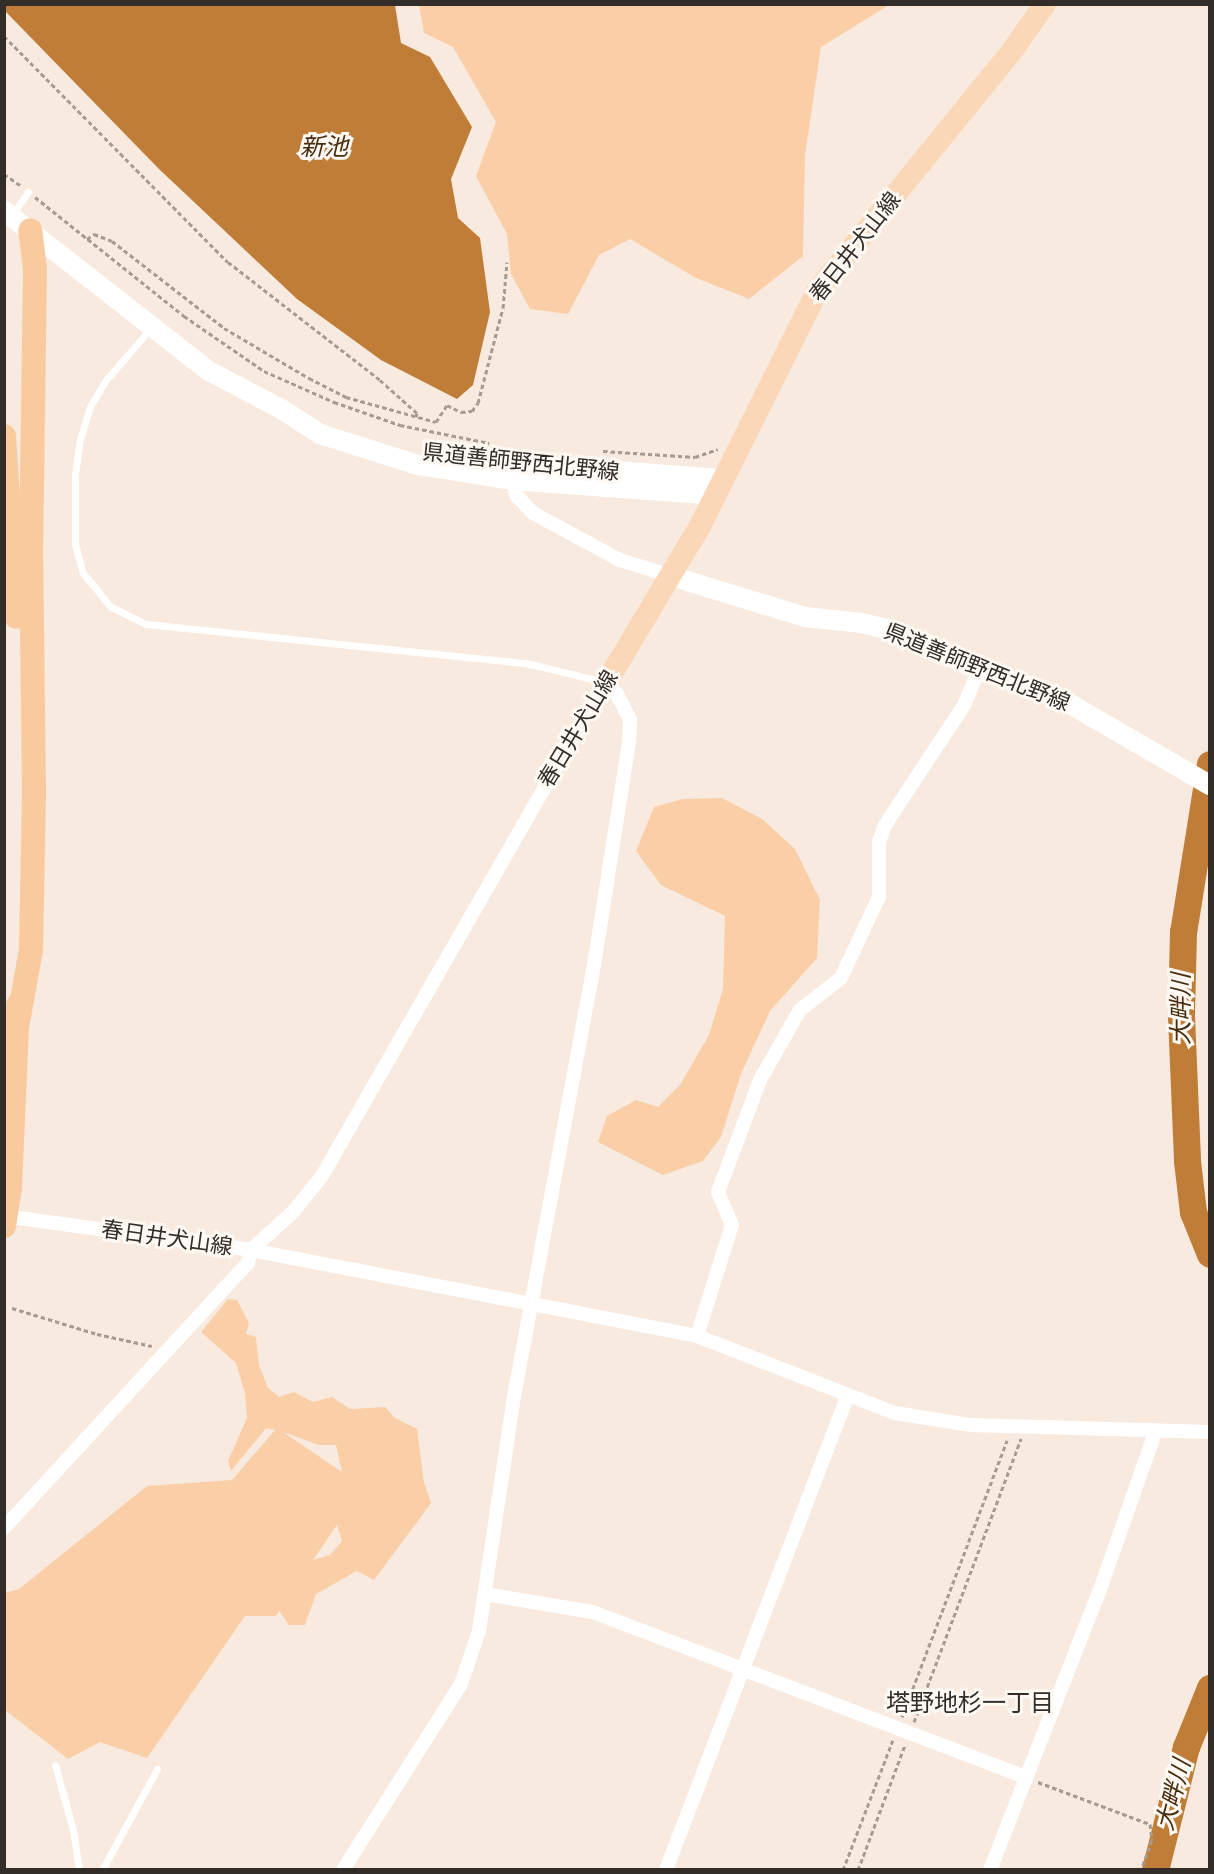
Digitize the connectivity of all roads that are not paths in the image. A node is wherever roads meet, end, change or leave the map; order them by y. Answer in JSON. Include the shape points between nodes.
{"nodes":[{"id":1,"x":1045,"y":4,"type":"edge"},
{"id":2,"x":28,"y":192,"type":"road end"},
{"id":3,"x":15,"y":219,"type":"edge"},
{"id":4,"x":150,"y":329,"type":"junction"},
{"id":5,"x":320,"y":434,"type":"junction"},
{"id":6,"x":4,"y":436,"type":"edge"},
{"id":7,"x":512,"y":480,"type":"junction"},
{"id":8,"x":720,"y":487,"type":"junction"},
{"id":9,"x":671,"y":576,"type":"junction"},
{"id":10,"x":979,"y":670,"type":"junction"},
{"id":11,"x":606,"y":683,"type":"junction"},
{"id":12,"x":1209,"y":785,"type":"edge"},
{"id":13,"x":18,"y":1022,"type":"junction"},
{"id":14,"x":5,"y":1220,"type":"edge"},
{"id":15,"x":251,"y":1250,"type":"junction"},
{"id":16,"x":532,"y":1304,"type":"junction"},
{"id":17,"x":697,"y":1336,"type":"junction"},
{"id":18,"x":847,"y":1396,"type":"junction"},
{"id":19,"x":1156,"y":1430,"type":"junction"},
{"id":20,"x":1209,"y":1432,"type":"edge"},
{"id":21,"x":4,"y":1528,"type":"edge"},
{"id":22,"x":485,"y":1594,"type":"junction"},
{"id":23,"x":743,"y":1669,"type":"junction"},
{"id":24,"x":56,"y":1765,"type":"dead end"},
{"id":25,"x":157,"y":1769,"type":"dead end"},
{"id":26,"x":1025,"y":1777,"type":"junction"},
{"id":27,"x":79,"y":1869,"type":"edge"},
{"id":28,"x":102,"y":1869,"type":"edge"},
{"id":29,"x":343,"y":1869,"type":"edge"},
{"id":30,"x":666,"y":1869,"type":"edge"},
{"id":31,"x":990,"y":1869,"type":"edge"}],
"edges":[{"from":1,"to":8,"type":"main road","name":"春日井犬山線","via":[[1012,51],[817,291]]},
{"from":2,"to":3,"type":"lane"},
{"from":3,"to":4,"type":"main road","name":"県道善師野西北野線"},
{"from":3,"to":13,"type":"highway","via":[[35,269],[31,950]]},
{"from":4,"to":5,"type":"main road","name":"県道善師野西北野線","via":[[209,372]]},
{"from":4,"to":11,"type":"lane","via":[[106,380],[90,407],[75,474],[75,544],[84,573],[111,607],[146,624],[526,663],[596,677]]},
{"from":5,"to":7,"type":"main road","name":"県道善師野西北野線","via":[[418,465]]},
{"from":5,"to":8,"type":"main road","name":"県道善師野西北野線","via":[[445,458]]},
{"from":6,"to":13,"type":"highway","via":[[18,653]]},
{"from":7,"to":8,"type":"main road","name":"県道善師野西北野線"},
{"from":7,"to":9,"type":"street","name":"県道善師野西北野線","via":[[517,496],[533,513],[620,560]]},
{"from":8,"to":9,"type":"main road","name":"春日井犬山線"},
{"from":9,"to":10,"type":"main road","name":"県道善師野西北野線","via":[[805,617],[862,623],[899,632]]},
{"from":9,"to":11,"type":"main road","name":"春日井犬山線"},
{"from":10,"to":12,"type":"main road","name":"県道善師野西北野線","via":[[1071,704]]},
{"from":10,"to":17,"type":"street","via":[[964,705],[885,825],[879,842],[879,897],[842,978],[800,1010],[760,1080],[718,1192],[732,1225]]},
{"from":11,"to":15,"type":"street","name":"春日井犬山線","via":[[537,795],[322,1176],[292,1212]]},
{"from":11,"to":16,"type":"street","via":[[623,702],[631,728],[594,964]]},
{"from":13,"to":14,"type":"highway"},
{"from":14,"to":15,"type":"street","name":"春日井犬山線"},
{"from":15,"to":16,"type":"street"},
{"from":15,"to":21,"type":"street","via":[[248,1263]]},
{"from":16,"to":17,"type":"street"},
{"from":16,"to":22,"type":"street"},
{"from":17,"to":18,"type":"street"},
{"from":18,"to":19,"type":"street","via":[[916,1417],[1026,1427]]},
{"from":18,"to":23,"type":"street"},
{"from":19,"to":20,"type":"street"},
{"from":19,"to":26,"type":"street","via":[[1102,1584]]},
{"from":22,"to":23,"type":"street","via":[[593,1612]]},
{"from":22,"to":29,"type":"street","via":[[479,1631],[461,1684]]},
{"from":23,"to":26,"type":"street"},
{"from":23,"to":30,"type":"street"},
{"from":24,"to":27,"type":"lane"},
{"from":25,"to":28,"type":"lane"},
{"from":26,"to":31,"type":"street"}]}
